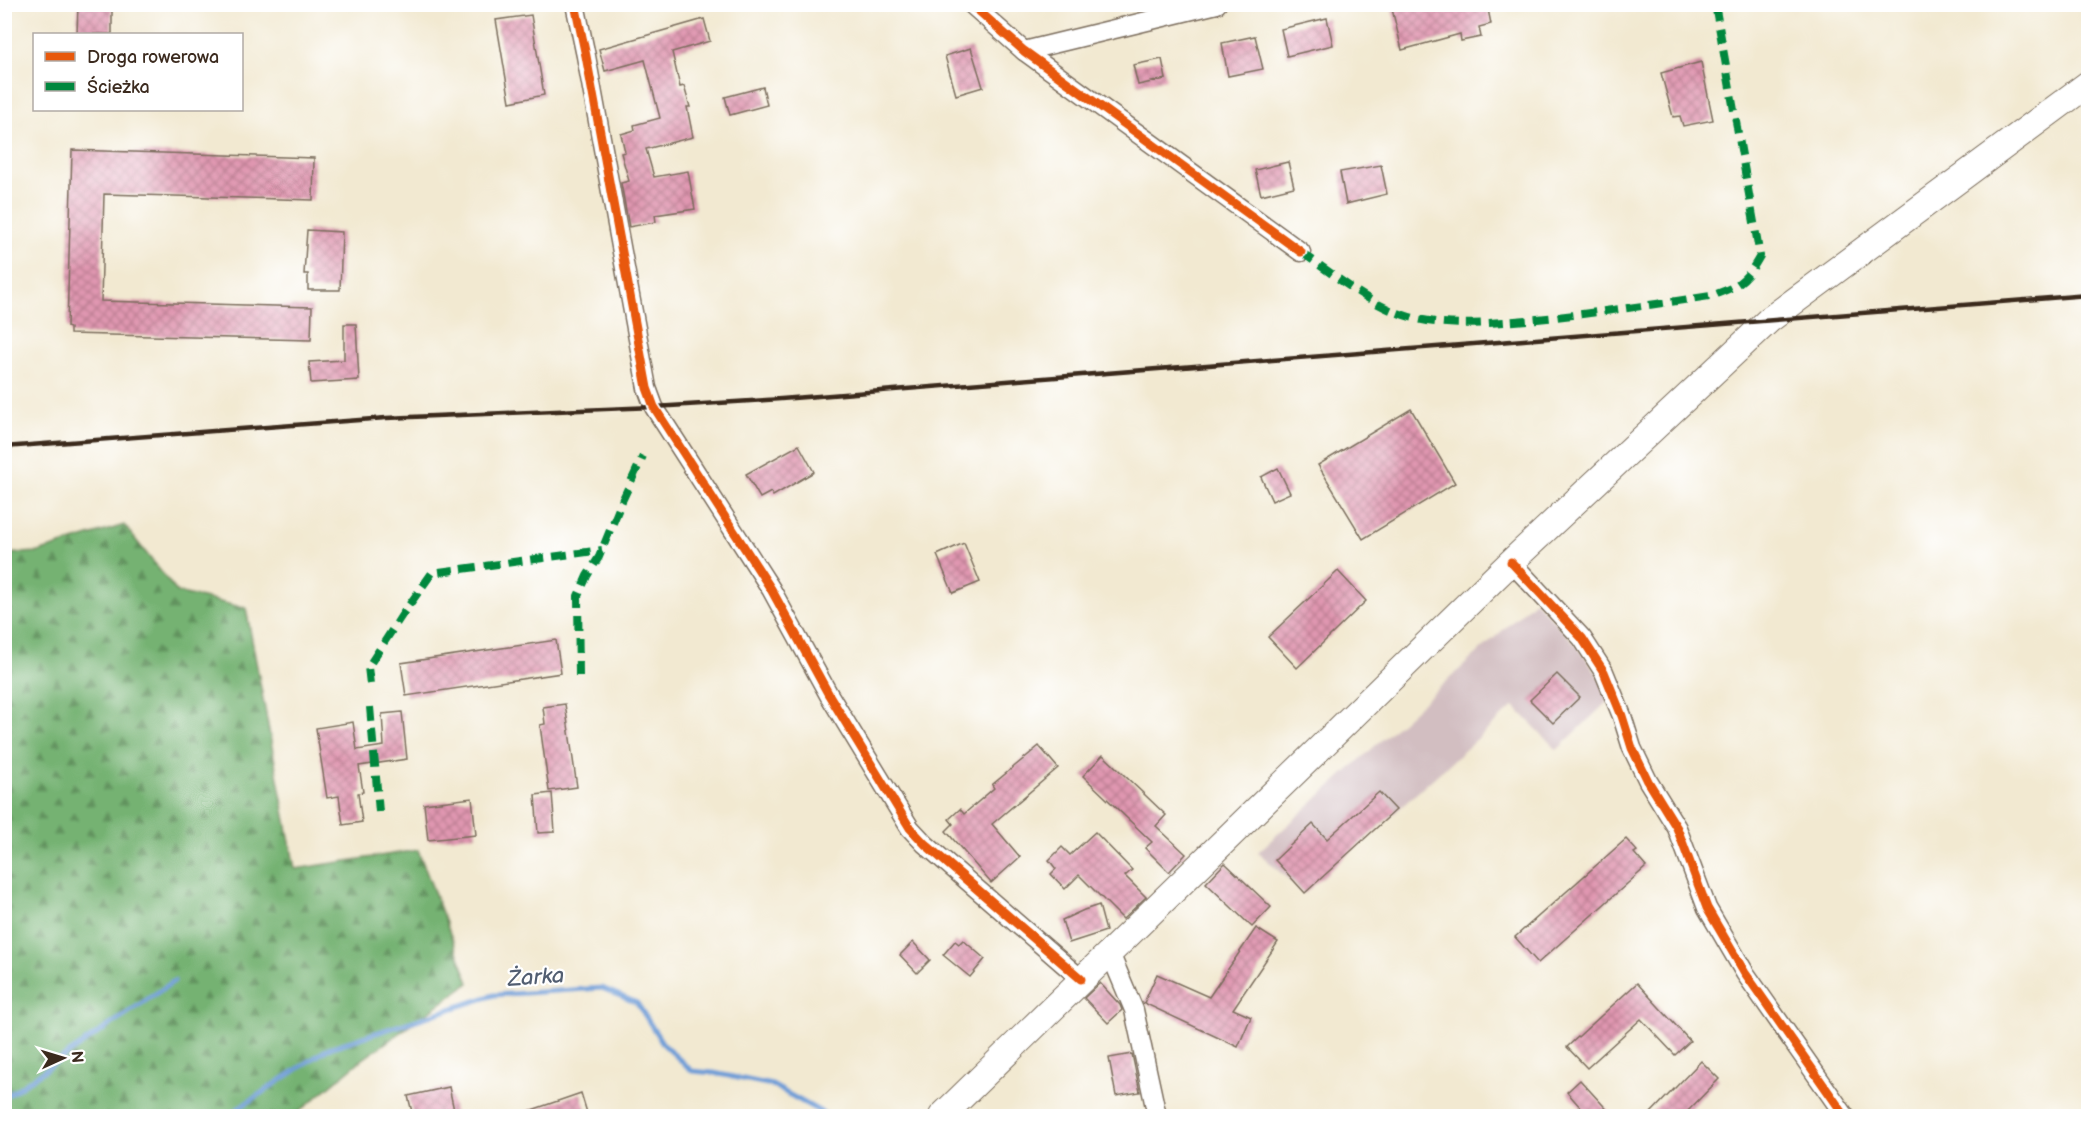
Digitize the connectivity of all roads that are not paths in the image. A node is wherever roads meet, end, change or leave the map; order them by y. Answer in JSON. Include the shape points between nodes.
{"nodes":[{"id":1,"x":575,"y":4,"type":"edge"},
{"id":2,"x":970,"y":4,"type":"edge"},
{"id":3,"x":1216,"y":4,"type":"edge"},
{"id":4,"x":1024,"y":51,"type":"junction"},
{"id":5,"x":2088,"y":84,"type":"edge"},
{"id":6,"x":1301,"y":252,"type":"dead end"},
{"id":7,"x":1511,"y":562,"type":"junction"},
{"id":8,"x":1110,"y":953,"type":"junction"},
{"id":9,"x":1081,"y":979,"type":"junction"},
{"id":10,"x":942,"y":1116,"type":"edge"},
{"id":11,"x":1157,"y":1116,"type":"edge"},
{"id":12,"x":1845,"y":1116,"type":"edge"}],
"edges":[{"from":1,"to":9,"type":"street","via":[[647,388],[654,406],[771,590],[910,828]]},
{"from":2,"to":4,"type":"street"},
{"from":3,"to":4,"type":"street"},
{"from":4,"to":6,"type":"street"},
{"from":5,"to":7,"type":"main road","via":[[1769,320]]},
{"from":7,"to":8,"type":"main road"},
{"from":7,"to":12,"type":"street","via":[[1582,639],[1604,672],[1640,765],[1677,828],[1707,908],[1746,973]]},
{"from":8,"to":9,"type":"main road"},
{"from":8,"to":11,"type":"street","via":[[1134,1010]]},
{"from":9,"to":10,"type":"main road"}]}
